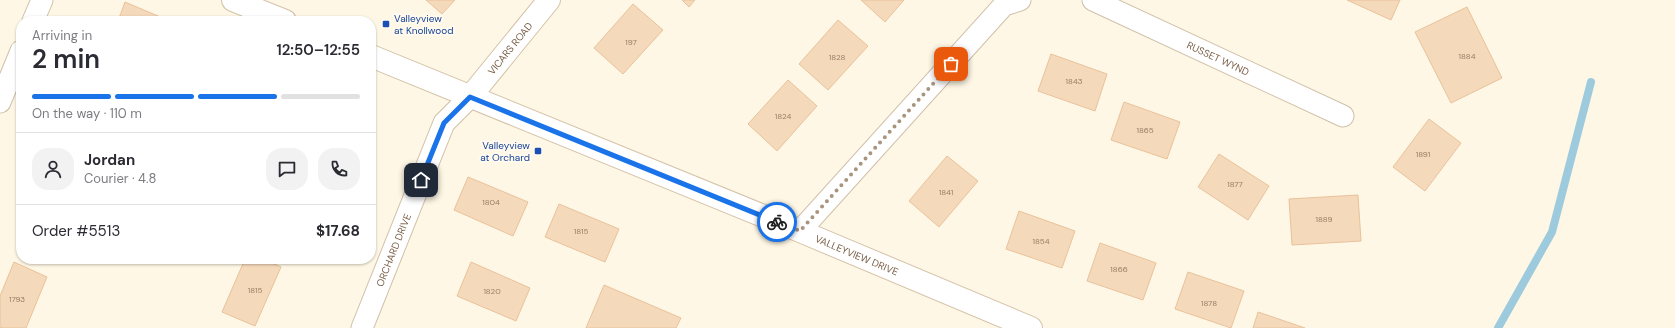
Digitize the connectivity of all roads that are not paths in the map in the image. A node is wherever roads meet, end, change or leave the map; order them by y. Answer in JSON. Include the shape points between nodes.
{"nodes":[{"id":1,"x":42,"y":0,"type":"edge"},
{"id":2,"x":233,"y":0,"type":"edge"},
{"id":3,"x":549,"y":0,"type":"edge"},
{"id":4,"x":1020,"y":0,"type":"edge"},
{"id":5,"x":1092,"y":0,"type":"edge"},
{"id":6,"x":35,"y":16,"type":"edge"},
{"id":7,"x":273,"y":16,"type":"edge"},
{"id":8,"x":376,"y":58,"type":"edge"},
{"id":9,"x":16,"y":63,"type":"edge"},
{"id":10,"x":470,"y":97,"type":"junction"},
{"id":11,"x":0,"y":102,"type":"edge"},
{"id":12,"x":1343,"y":116,"type":"dead end"},
{"id":13,"x":800,"y":231,"type":"junction"},
{"id":14,"x":368,"y":326,"type":"edge"},
{"id":15,"x":1031,"y":328,"type":"edge"}],
"edges":[{"from":1,"to":6,"type":"street"},
{"from":2,"to":7,"type":"street"},
{"from":3,"to":10,"type":"street","name":"VICARS ROAD"},
{"from":4,"to":13,"type":"street","via":[[1004,5]]},
{"from":5,"to":12,"type":"street","name":"RUSSET WYND"},
{"from":8,"to":10,"type":"street","name":"VALLEYVIEW DRIVE"},
{"from":9,"to":11,"type":"street"},
{"from":10,"to":13,"type":"street","name":"VALLEYVIEW DRIVE"},
{"from":10,"to":14,"type":"street","name":"ORCHARD DRIVE","via":[[444,123]]},
{"from":13,"to":15,"type":"street","name":"VALLEYVIEW DRIVE"}]}
